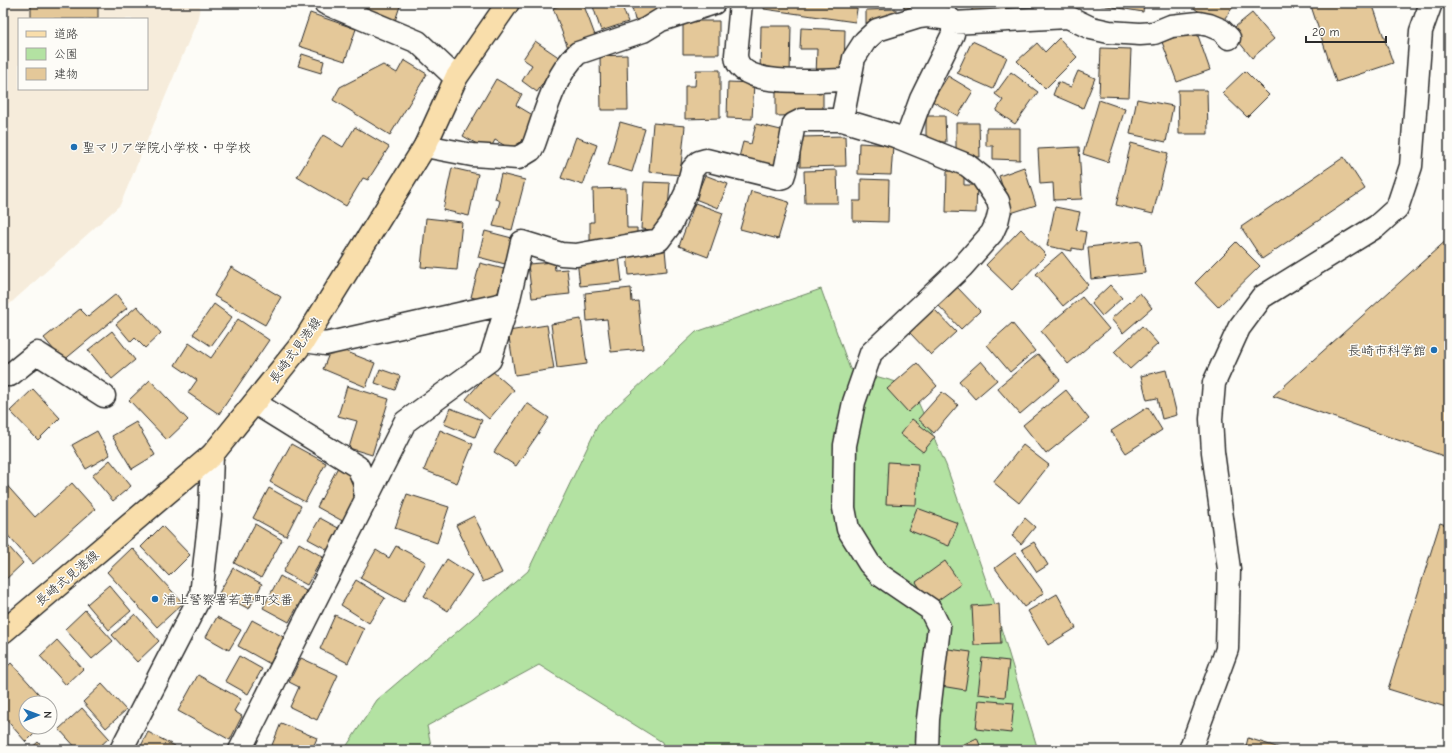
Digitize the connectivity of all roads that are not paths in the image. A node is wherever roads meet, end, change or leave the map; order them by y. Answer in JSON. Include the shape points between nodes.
{"nodes":[{"id":1,"x":325,"y":3,"type":"edge"},
{"id":2,"x":508,"y":3,"type":"edge"},
{"id":3,"x":714,"y":3,"type":"edge"},
{"id":4,"x":741,"y":3,"type":"edge"},
{"id":5,"x":1431,"y":3,"type":"edge"},
{"id":6,"x":948,"y":15,"type":"edge"},
{"id":7,"x":1230,"y":38,"type":"dead end"},
{"id":8,"x":456,"y":78,"type":"junction"},
{"id":9,"x":850,"y":80,"type":"junction"},
{"id":10,"x":842,"y":120,"type":"junction"},
{"id":11,"x":906,"y":140,"type":"junction"},
{"id":12,"x":425,"y":146,"type":"junction"},
{"id":13,"x":508,"y":303,"type":"junction"},
{"id":14,"x":304,"y":342,"type":"junction"},
{"id":15,"x":3,"y":375,"type":"edge"},
{"id":16,"x":104,"y":396,"type":"dead end"},
{"id":17,"x":255,"y":403,"type":"junction"},
{"id":18,"x":212,"y":455,"type":"junction"},
{"id":19,"x":366,"y":499,"type":"junction"},
{"id":20,"x":3,"y":632,"type":"edge"},
{"id":21,"x":121,"y":750,"type":"edge"},
{"id":22,"x":240,"y":750,"type":"edge"},
{"id":23,"x":927,"y":750,"type":"edge"},
{"id":24,"x":1190,"y":750,"type":"edge"}],
"edges":[{"from":1,"to":8,"type":"street","via":[[418,42]]},
{"from":2,"to":8,"type":"main road","name":"長崎式見港線"},
{"from":3,"to":12,"type":"street","via":[[661,20],[643,31],[578,53],[572,58],[558,83],[531,150],[518,158],[472,155]]},
{"from":4,"to":9,"type":"street","via":[[736,55],[736,62],[740,67],[764,79],[794,82]]},
{"from":5,"to":24,"type":"street","via":[[1421,31],[1411,166],[1397,208],[1377,226],[1262,297],[1238,328],[1214,383],[1211,420],[1228,569],[1227,649]]},
{"from":6,"to":7,"type":"street","via":[[1068,17],[1091,28],[1140,34],[1198,23],[1221,30]]},
{"from":6,"to":9,"type":"street","via":[[918,17],[876,30],[854,58]]},
{"from":6,"to":11,"type":"street","via":[[953,34],[921,100]]},
{"from":8,"to":12,"type":"main road","name":"長崎式見港線"},
{"from":9,"to":10,"type":"street"},
{"from":10,"to":11,"type":"street"},
{"from":10,"to":13,"type":"street","via":[[802,120],[794,124],[783,177],[711,161],[699,162],[692,170],[686,193],[671,224],[659,240],[576,255],[561,254],[522,242]]},
{"from":11,"to":23,"type":"street","via":[[967,166],[982,177],[998,201],[1000,209],[992,233],[962,267],[871,353],[854,402],[845,445],[844,508],[848,529],[869,563],[880,575],[930,609],[939,626]]},
{"from":12,"to":14,"type":"main road","name":"長崎式見港線"},
{"from":13,"to":14,"type":"street","via":[[325,344]]},
{"from":13,"to":19,"type":"street","via":[[490,360],[405,422]]},
{"from":14,"to":17,"type":"main road","name":"長崎式見港線"},
{"from":15,"to":16,"type":"street","via":[[10,376],[37,352]]},
{"from":17,"to":18,"type":"main road","name":"長崎式見港線"},
{"from":17,"to":19,"type":"street","via":[[358,467],[364,481]]},
{"from":18,"to":20,"type":"main road","name":"長崎式見港線"},
{"from":18,"to":21,"type":"street","via":[[210,515],[201,595]]},
{"from":19,"to":22,"type":"street"}]}
